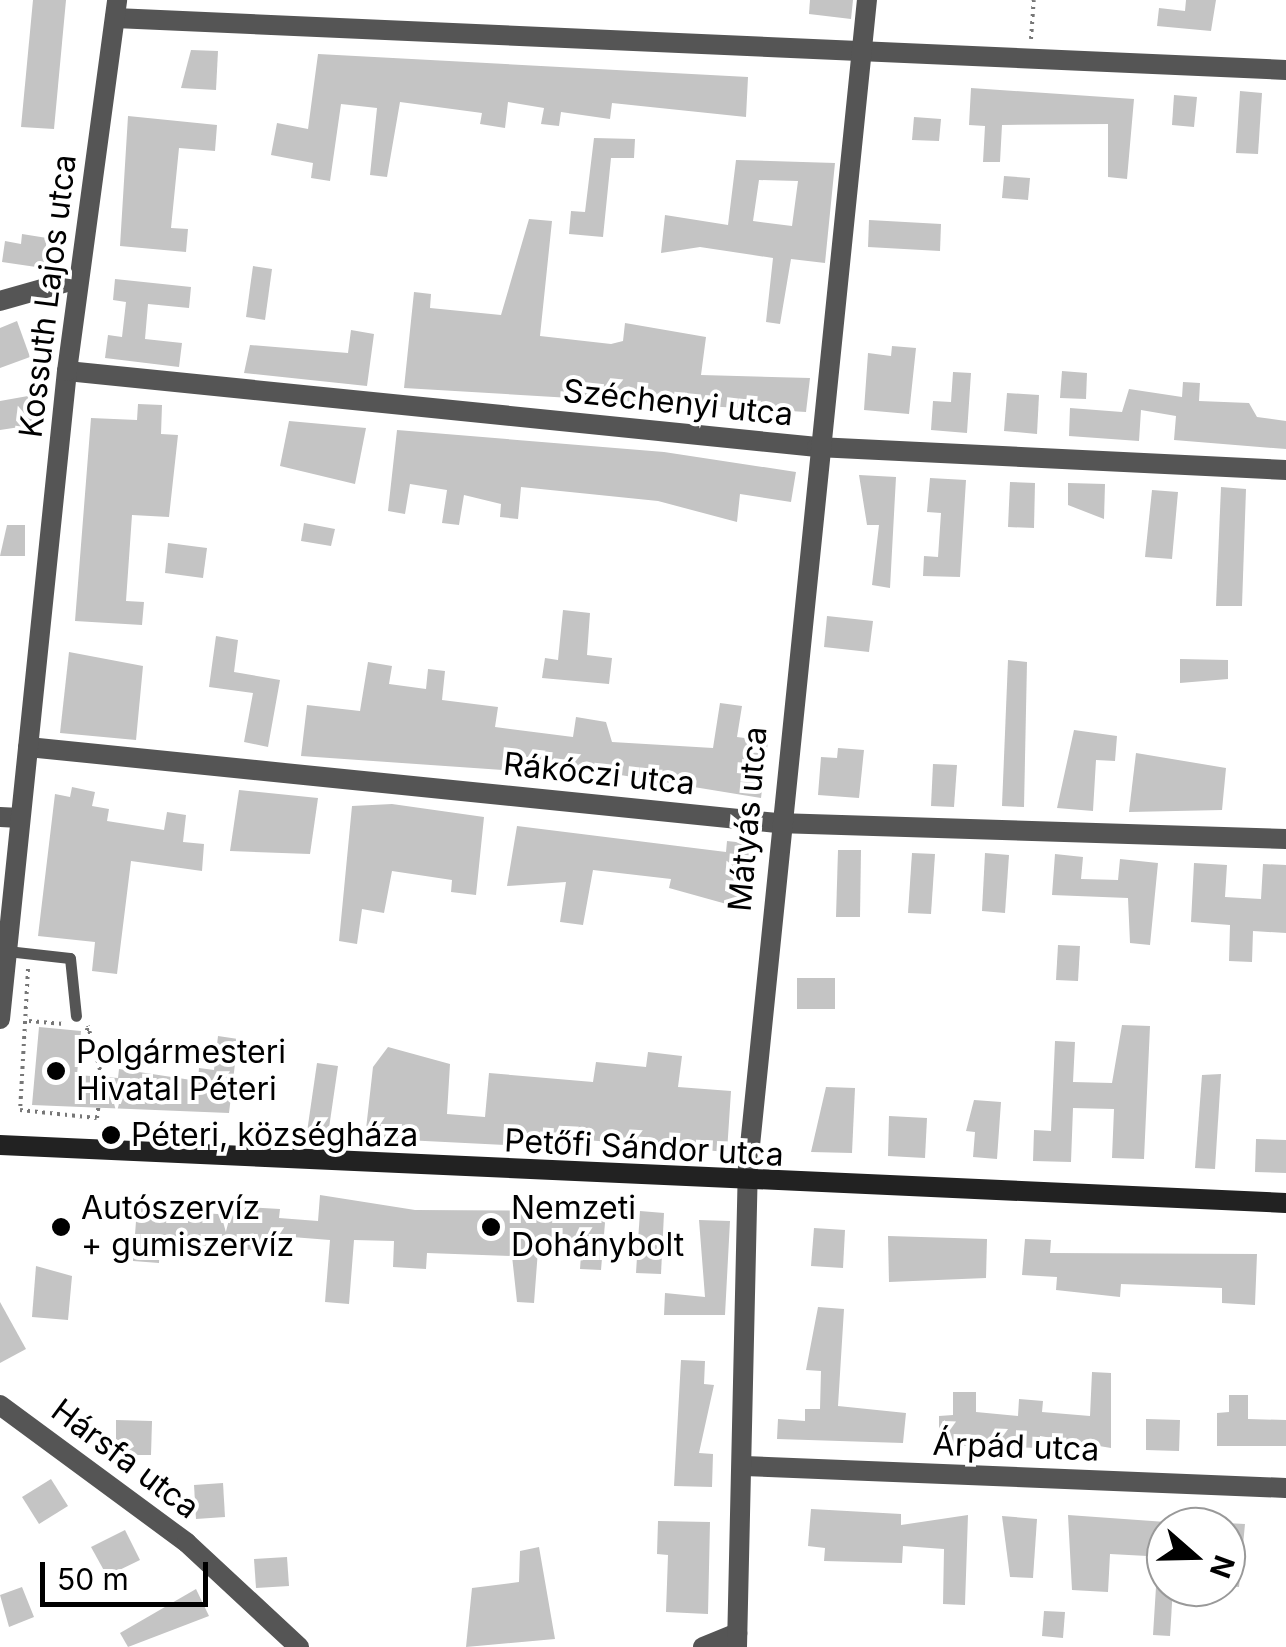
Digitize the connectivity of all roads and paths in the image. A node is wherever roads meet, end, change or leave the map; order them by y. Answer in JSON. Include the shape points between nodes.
{"nodes":[{"id":1,"x":867,"y":0,"type":"edge"},
{"id":2,"x":1034,"y":0,"type":"edge"},
{"id":3,"x":116,"y":9,"type":"edge"},
{"id":4,"x":866,"y":53,"type":"junction"},
{"id":5,"x":1030,"y":59,"type":"junction"},
{"id":6,"x":1286,"y":70,"type":"edge"},
{"id":7,"x":78,"y":278,"type":"junction"},
{"id":8,"x":0,"y":301,"type":"edge"},
{"id":9,"x":67,"y":371,"type":"junction"},
{"id":10,"x":817,"y":447,"type":"junction"},
{"id":11,"x":1286,"y":470,"type":"edge"},
{"id":12,"x":28,"y":747,"type":"junction"},
{"id":13,"x":10,"y":818,"type":"edge"},
{"id":14,"x":777,"y":822,"type":"junction"},
{"id":15,"x":1286,"y":839,"type":"edge"},
{"id":16,"x":17,"y":951,"type":"junction"},
{"id":17,"x":76,"y":1016,"type":"dead end"},
{"id":18,"x":0,"y":1019,"type":"edge"},
{"id":19,"x":88,"y":1026,"type":"dead end"},
{"id":20,"x":96,"y":1026,"type":"dead end"},
{"id":21,"x":78,"y":1066,"type":"dead end"},
{"id":22,"x":0,"y":1145,"type":"edge"},
{"id":23,"x":747,"y":1184,"type":"junction"},
{"id":24,"x":1286,"y":1203,"type":"edge"},
{"id":25,"x":0,"y":1404,"type":"edge"},
{"id":26,"x":744,"y":1466,"type":"junction"},
{"id":27,"x":1286,"y":1488,"type":"edge"},
{"id":28,"x":737,"y":1640,"type":"edge"},
{"id":29,"x":300,"y":1647,"type":"edge"},
{"id":30,"x":703,"y":1647,"type":"edge"}],
"edges":[{"from":1,"to":4,"type":"street","name":"Mátyás utca"},
{"from":2,"to":5,"type":"path"},
{"from":3,"to":4,"type":"street"},
{"from":3,"to":7,"type":"street","name":"Kossuth Lajos utca"},
{"from":4,"to":5,"type":"street"},
{"from":4,"to":10,"type":"street","name":"Mátyás utca"},
{"from":5,"to":6,"type":"street"},
{"from":7,"to":8,"type":"street"},
{"from":7,"to":9,"type":"street","name":"Kossuth Lajos utca"},
{"from":9,"to":10,"type":"street","name":"Széchenyi utca"},
{"from":9,"to":12,"type":"street","name":"Kossuth Lajos utca"},
{"from":10,"to":11,"type":"street","name":"Széchenyi utca"},
{"from":10,"to":14,"type":"street","name":"Mátyás utca"},
{"from":12,"to":13,"type":"street","name":"Kossuth Lajos utca"},
{"from":12,"to":14,"type":"street","name":"Rákóczi utca"},
{"from":13,"to":16,"type":"street","name":"Kossuth Lajos utca"},
{"from":14,"to":15,"type":"street","name":"Rákóczi utca"},
{"from":14,"to":23,"type":"street","name":"Mátyás utca"},
{"from":16,"to":17,"type":"lane","via":[[70,958]]},
{"from":16,"to":18,"type":"street","name":"Kossuth Lajos utca"},
{"from":16,"to":20,"type":"path","via":[[20,1110],[97,1118]]},
{"from":19,"to":21,"type":"path"},
{"from":22,"to":23,"type":"main road","name":"Petőfi Sándor utca"},
{"from":23,"to":24,"type":"main road","name":"Petőfi Sándor utca"},
{"from":23,"to":26,"type":"street","name":"Mátyás utca"},
{"from":25,"to":29,"type":"street","name":"Hársfa utca","via":[[188,1543]]},
{"from":26,"to":27,"type":"street","name":"Árpád utca"},
{"from":26,"to":28,"type":"street","name":"Mátyás utca"},
{"from":28,"to":30,"type":"street"}]}
